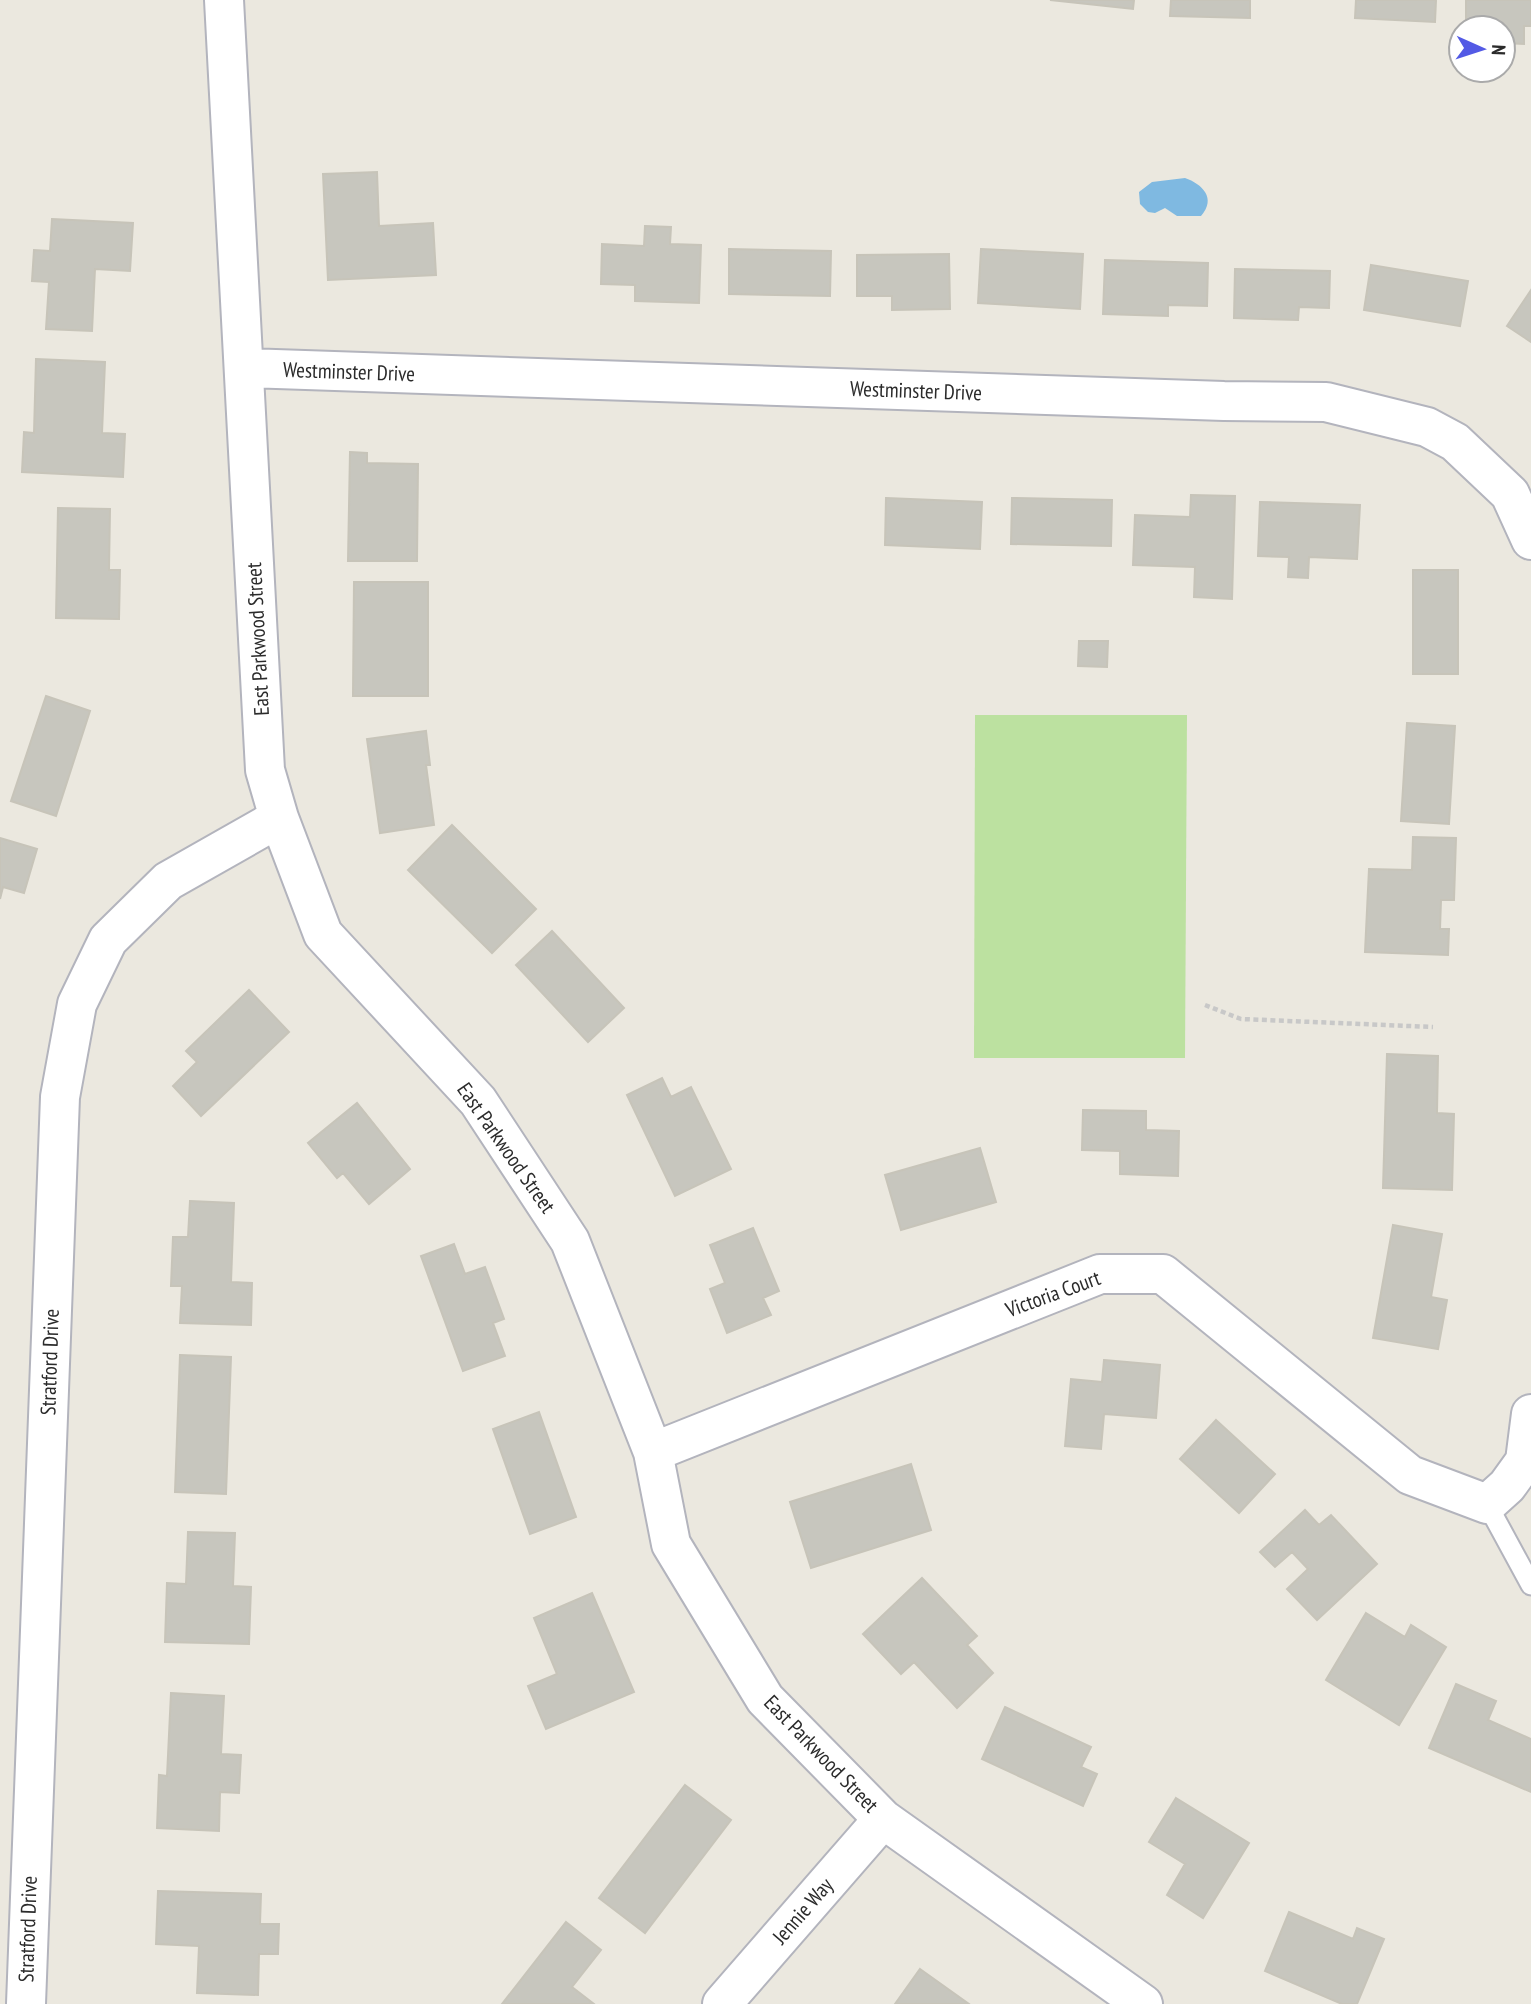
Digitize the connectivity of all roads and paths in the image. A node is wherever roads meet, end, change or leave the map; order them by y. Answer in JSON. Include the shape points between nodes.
{"nodes":[{"id":1,"x":225,"y":0,"type":"edge"},
{"id":2,"x":244,"y":368,"type":"junction"},
{"id":3,"x":1531,"y":540,"type":"edge"},
{"id":4,"x":279,"y":818,"type":"junction"},
{"id":5,"x":1205,"y":1006,"type":"dead end"},
{"id":6,"x":1433,"y":1027,"type":"dead end"},
{"id":7,"x":1531,"y":1415,"type":"edge"},
{"id":8,"x":653,"y":1452,"type":"junction"},
{"id":9,"x":1487,"y":1504,"type":"junction"},
{"id":10,"x":1531,"y":1585,"type":"edge"},
{"id":11,"x":883,"y":1819,"type":"junction"},
{"id":12,"x":26,"y":2004,"type":"edge"},
{"id":13,"x":722,"y":2004,"type":"edge"},
{"id":14,"x":1143,"y":2004,"type":"edge"}],
"edges":[{"from":1,"to":2,"type":"street","name":"East Parkwood Street"},
{"from":2,"to":3,"type":"street","name":"Westminster Drive","via":[[1326,402],[1427,427],[1455,442],[1510,494]]},
{"from":2,"to":4,"type":"street","name":"East Parkwood Street","via":[[265,771]]},
{"from":4,"to":8,"type":"street","name":"East Parkwood Street","via":[[323,934],[478,1101],[570,1241]]},
{"from":4,"to":12,"type":"street","name":"Stratford Drive","via":[[168,881],[108,940],[77,1004],[60,1097]]},
{"from":5,"to":6,"type":"path","via":[[1241,1019]]},
{"from":7,"to":9,"type":"street","via":[[1525,1461]]},
{"from":8,"to":9,"type":"street","name":"Victoria Court","via":[[1100,1274],[1163,1274],[1410,1475]]},
{"from":8,"to":11,"type":"street","name":"East Parkwood Street","via":[[671,1544],[765,1699]]},
{"from":9,"to":10,"type":"lane"},
{"from":11,"to":13,"type":"street","name":"Jennie Way"},
{"from":11,"to":14,"type":"street","name":"East Parkwood Street"}]}
